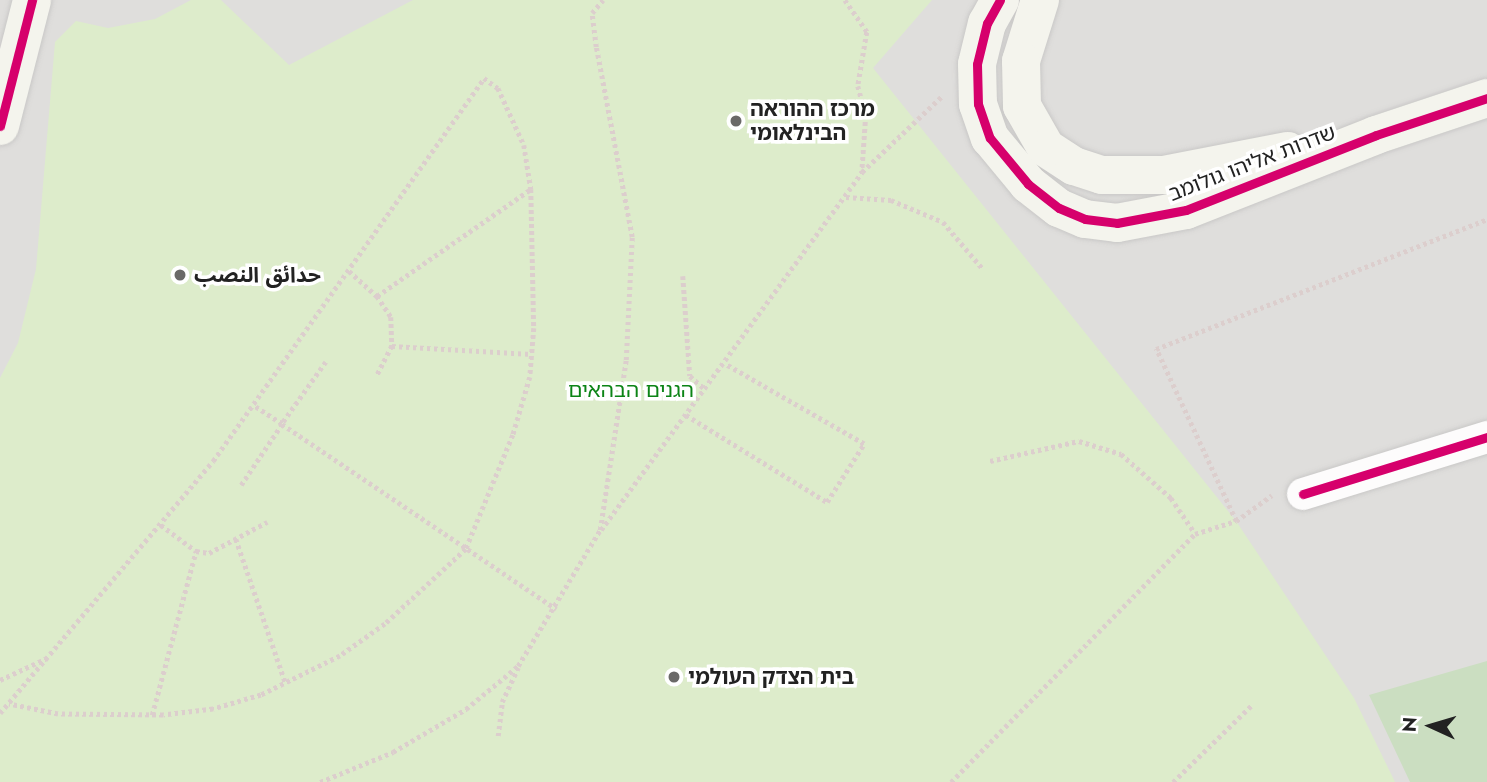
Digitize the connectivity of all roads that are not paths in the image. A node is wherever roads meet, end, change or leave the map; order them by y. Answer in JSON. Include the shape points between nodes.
{"nodes":[{"id":1,"x":32,"y":0,"type":"edge"},
{"id":2,"x":1000,"y":0,"type":"edge"},
{"id":3,"x":1040,"y":0,"type":"edge"},
{"id":4,"x":1487,"y":98,"type":"edge"},
{"id":5,"x":0,"y":126,"type":"edge"},
{"id":6,"x":1376,"y":135,"type":"junction"},
{"id":7,"x":1487,"y":437,"type":"edge"},
{"id":8,"x":1303,"y":494,"type":"road end"}],
"edges":[{"from":1,"to":5,"type":"street"},
{"from":2,"to":6,"type":"street","name":"שדרות אליהו גולומב","via":[[987,23],[977,64],[978,104],[990,138],[1007,163],[1059,208],[1085,219],[1117,223],[1186,210]]},
{"from":3,"to":6,"type":"street","name":"שדרות אליהו גולומב","via":[[1021,61],[1022,106],[1046,148],[1074,166],[1102,175],[1164,175]]},
{"from":4,"to":6,"type":"street","name":"שדרות אליהו גולומב"},
{"from":7,"to":8,"type":"street"}]}
